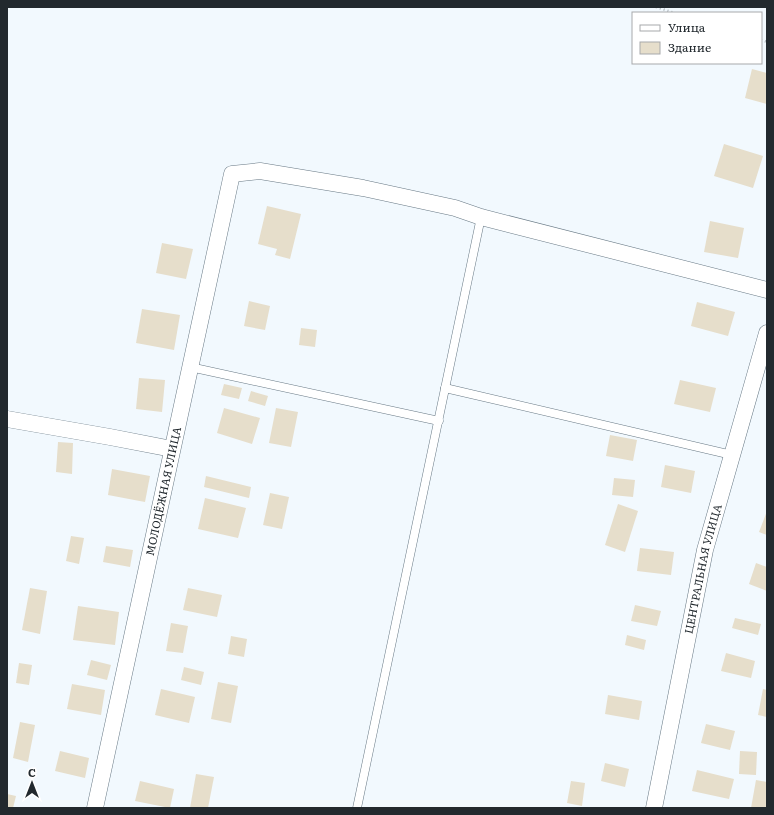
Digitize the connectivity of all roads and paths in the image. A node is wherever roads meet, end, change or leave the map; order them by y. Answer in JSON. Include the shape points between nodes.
{"nodes":[{"id":1,"x":656,"y":7,"type":"edge"},
{"id":2,"x":672,"y":12,"type":"edge"},
{"id":3,"x":481,"y":216,"type":"junction"},
{"id":4,"x":767,"y":290,"type":"edge"},
{"id":5,"x":767,"y":333,"type":"edge"},
{"id":6,"x":190,"y":367,"type":"junction"},
{"id":7,"x":445,"y":388,"type":"junction"},
{"id":8,"x":7,"y":420,"type":"edge"},
{"id":9,"x":439,"y":421,"type":"junction"},
{"id":10,"x":172,"y":449,"type":"junction"},
{"id":11,"x":732,"y":456,"type":"junction"},
{"id":12,"x":95,"y":808,"type":"edge"},
{"id":13,"x":357,"y":808,"type":"edge"},
{"id":14,"x":654,"y":808,"type":"edge"}],
"edges":[{"from":1,"to":2,"type":"path"},
{"from":3,"to":4,"type":"street"},
{"from":3,"to":6,"type":"street","name":"МОЛОДЁЖНАЯ УЛИЦА","via":[[363,188],[260,171],[232,174]]},
{"from":3,"to":7,"type":"lane"},
{"from":5,"to":11,"type":"street","name":"ЦЕНТРАЛЬНАЯ УЛИЦА"},
{"from":6,"to":9,"type":"lane"},
{"from":6,"to":10,"type":"street","name":"МОЛОДЁЖНАЯ УЛИЦА"},
{"from":7,"to":9,"type":"lane"},
{"from":7,"to":11,"type":"lane"},
{"from":8,"to":10,"type":"street","via":[[110,436]]},
{"from":9,"to":13,"type":"lane"},
{"from":10,"to":12,"type":"street","name":"МОЛОДЁЖНАЯ УЛИЦА"},
{"from":11,"to":14,"type":"street","name":"ЦЕНТРАЛЬНАЯ УЛИЦА","via":[[705,550]]}]}
